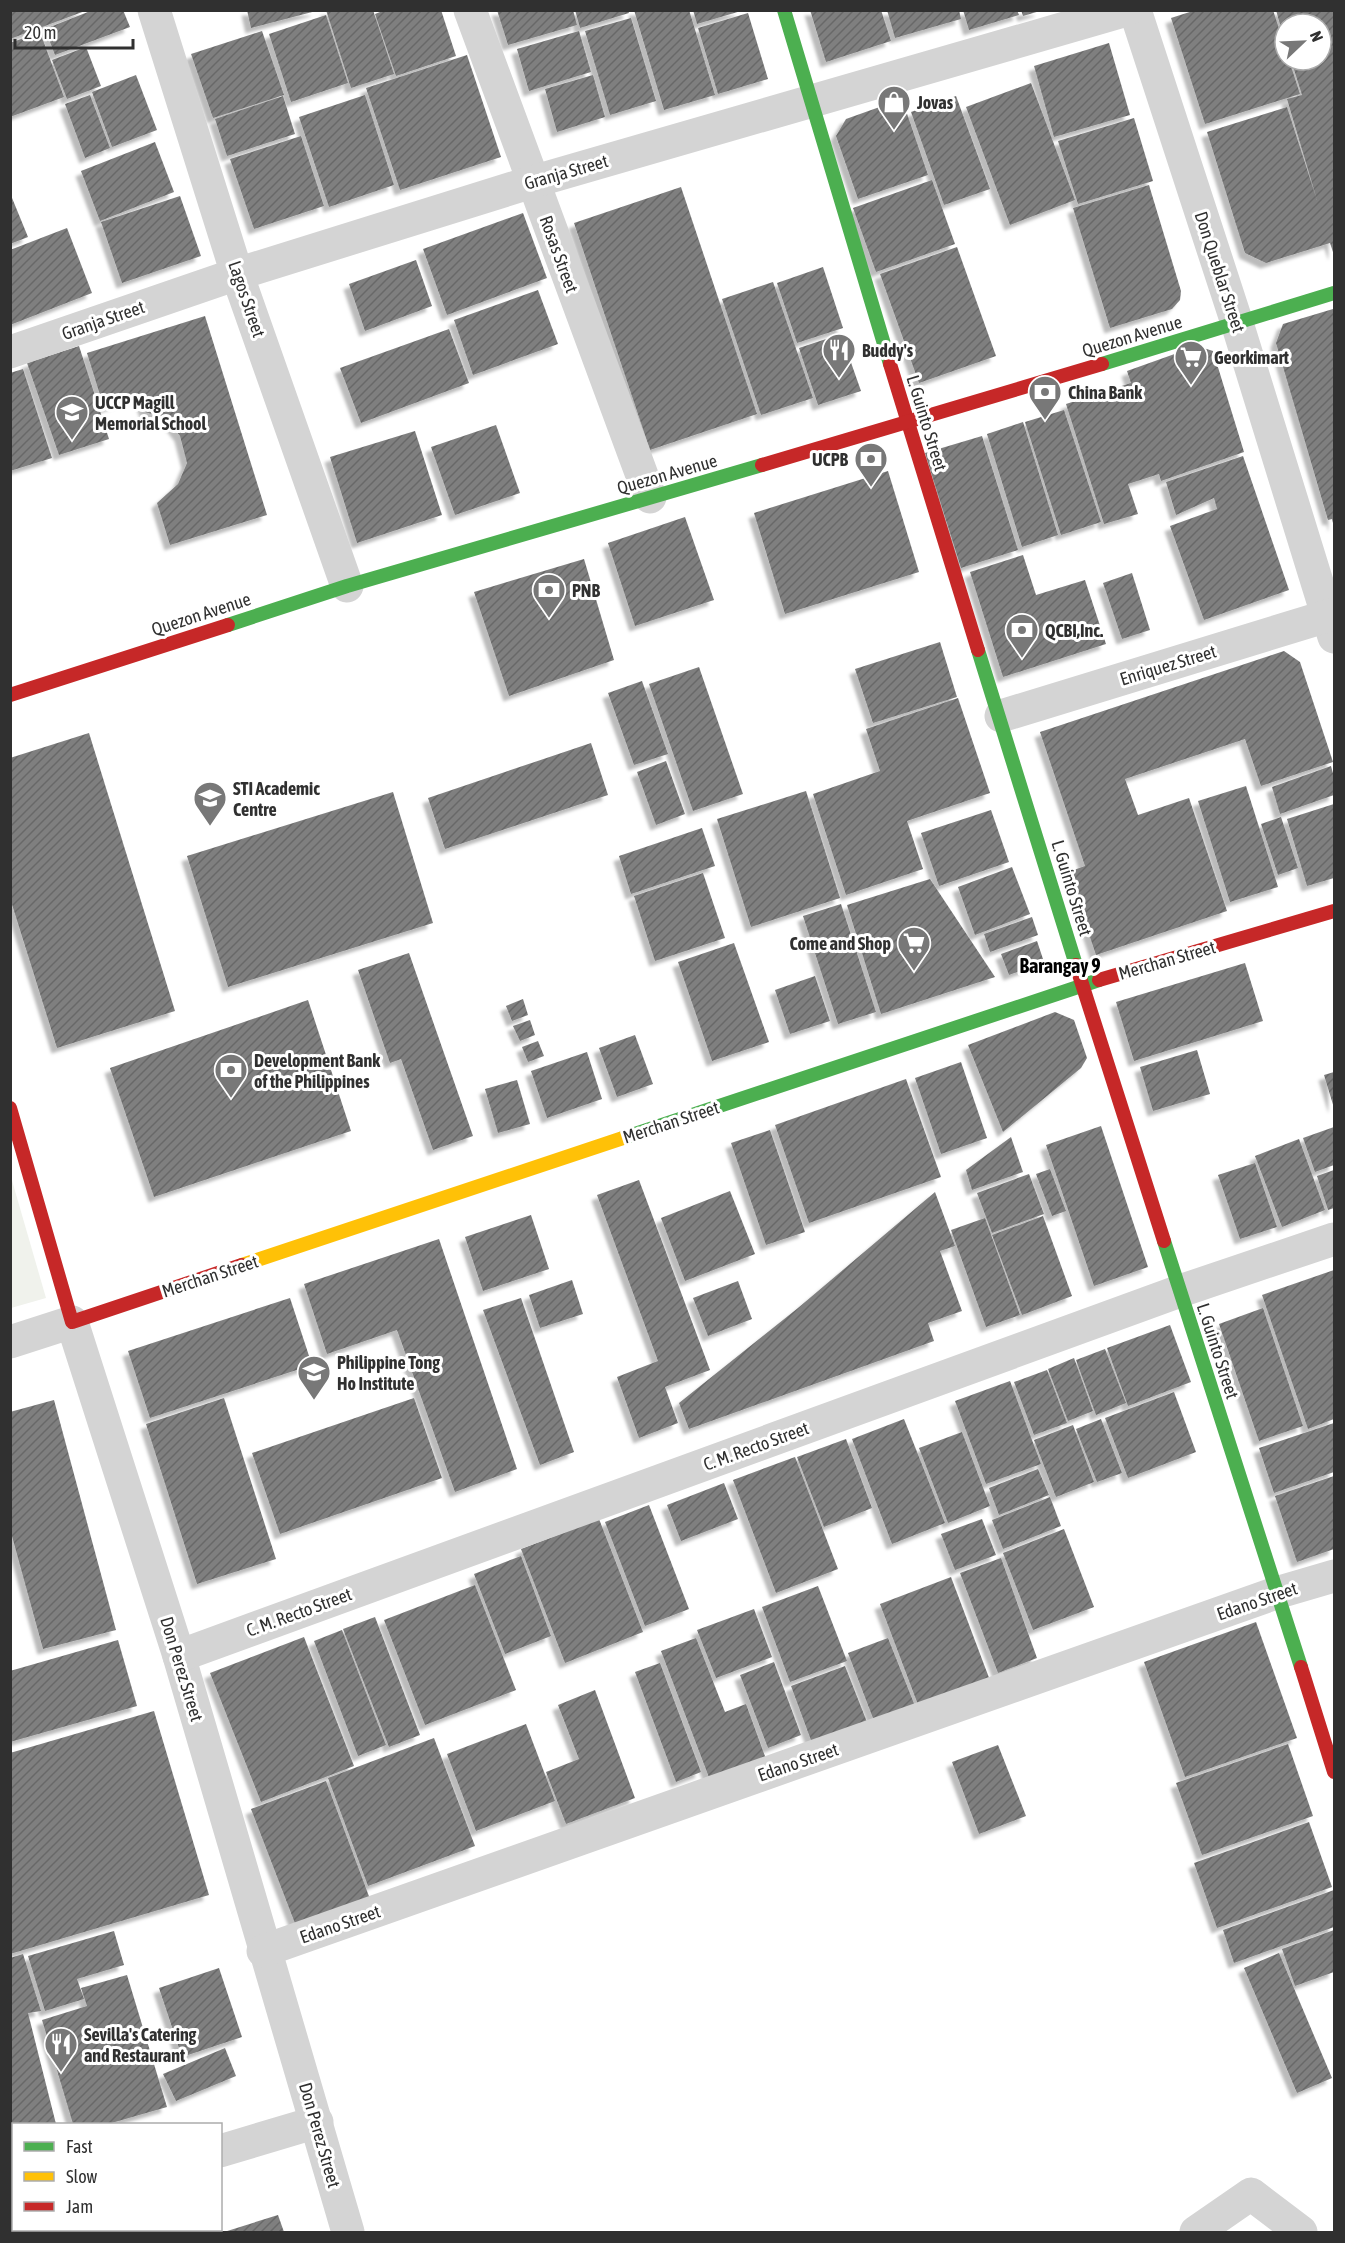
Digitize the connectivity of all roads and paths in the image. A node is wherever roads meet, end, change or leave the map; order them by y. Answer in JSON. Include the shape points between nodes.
{"nodes":[{"id":1,"x":154,"y":10,"type":"edge"},
{"id":2,"x":470,"y":10,"type":"edge"},
{"id":3,"x":783,"y":10,"type":"edge"},
{"id":4,"x":1127,"y":10,"type":"edge"},
{"id":5,"x":1135,"y":10,"type":"edge"},
{"id":6,"x":812,"y":102,"type":"junction"},
{"id":7,"x":532,"y":182,"type":"junction"},
{"id":8,"x":237,"y":274,"type":"junction"},
{"id":9,"x":1335,"y":293,"type":"edge"},
{"id":10,"x":1237,"y":323,"type":"junction"},
{"id":11,"x":10,"y":352,"type":"edge"},
{"id":12,"x":908,"y":423,"type":"junction"},
{"id":13,"x":650,"y":497,"type":"junction"},
{"id":14,"x":347,"y":586,"type":"junction"},
{"id":15,"x":1333,"y":622,"type":"edge"},
{"id":16,"x":10,"y":695,"type":"edge"},
{"id":17,"x":1000,"y":716,"type":"junction"},
{"id":18,"x":1335,"y":911,"type":"edge"},
{"id":19,"x":1082,"y":985,"type":"junction"},
{"id":20,"x":10,"y":1108,"type":"edge"},
{"id":21,"x":1335,"y":1239,"type":"edge"},
{"id":22,"x":1180,"y":1291,"type":"junction"},
{"id":23,"x":72,"y":1322,"type":"junction"},
{"id":24,"x":10,"y":1342,"type":"edge"},
{"id":25,"x":1335,"y":1576,"type":"edge"},
{"id":26,"x":1276,"y":1593,"type":"junction"},
{"id":27,"x":179,"y":1656,"type":"junction"},
{"id":28,"x":1335,"y":1772,"type":"edge"},
{"id":29,"x":263,"y":1951,"type":"junction"},
{"id":30,"x":317,"y":2122,"type":"junction"},
{"id":31,"x":222,"y":2150,"type":"edge"},
{"id":32,"x":348,"y":2232,"type":"edge"},
{"id":33,"x":1196,"y":2232,"type":"edge"},
{"id":34,"x":1301,"y":2232,"type":"edge"}],
"edges":[{"from":1,"to":8,"type":"street","name":"Lagos Street"},
{"from":2,"to":7,"type":"street","name":"Rosas Street"},
{"from":3,"to":6,"type":"main road","name":"L. Guinto Street"},
{"from":4,"to":6,"type":"street","name":"Granja Street"},
{"from":5,"to":10,"type":"street","name":"Don Queblar Street"},
{"from":6,"to":7,"type":"street","name":"Granja Street"},
{"from":6,"to":12,"type":"main road","name":"L. Guinto Street"},
{"from":7,"to":8,"type":"street","name":"Granja Street"},
{"from":7,"to":13,"type":"street","name":"Rosas Street"},
{"from":8,"to":11,"type":"street","name":"Granja Street"},
{"from":8,"to":14,"type":"street","name":"Lagos Street"},
{"from":9,"to":10,"type":"main road","name":"Quezon Avenue"},
{"from":10,"to":12,"type":"main road","name":"Quezon Avenue"},
{"from":10,"to":15,"type":"street","name":"Don Queblar Street"},
{"from":12,"to":13,"type":"main road","name":"Quezon Avenue"},
{"from":12,"to":17,"type":"main road","name":"L. Guinto Street"},
{"from":13,"to":14,"type":"main road","name":"Quezon Avenue"},
{"from":14,"to":16,"type":"main road","name":"Quezon Avenue"},
{"from":15,"to":17,"type":"street","name":"Enriquez Street"},
{"from":17,"to":19,"type":"main road","name":"L. Guinto Street"},
{"from":18,"to":19,"type":"main road","name":"Merchan Street"},
{"from":19,"to":22,"type":"main road","name":"L. Guinto Street"},
{"from":19,"to":23,"type":"main road","name":"Merchan Street"},
{"from":20,"to":23,"type":"main road","name":"Don Perez Street"},
{"from":21,"to":22,"type":"street","name":"C. M. Recto Street"},
{"from":22,"to":26,"type":"main road","name":"L. Guinto Street"},
{"from":22,"to":27,"type":"street","name":"C. M. Recto Street"},
{"from":23,"to":24,"type":"street","name":"Merchan Street"},
{"from":23,"to":27,"type":"street","name":"Don Perez Street"},
{"from":25,"to":26,"type":"street","name":"Edano Street"},
{"from":26,"to":28,"type":"main road","name":"L. Guinto Street"},
{"from":26,"to":29,"type":"street","name":"Edano Street"},
{"from":27,"to":29,"type":"street","name":"Don Perez Street"},
{"from":29,"to":30,"type":"street","name":"Don Perez Street"},
{"from":30,"to":31,"type":"street"},
{"from":30,"to":32,"type":"street","name":"Don Perez Street"},
{"from":33,"to":34,"type":"street","via":[[1251,2194]]}]}
